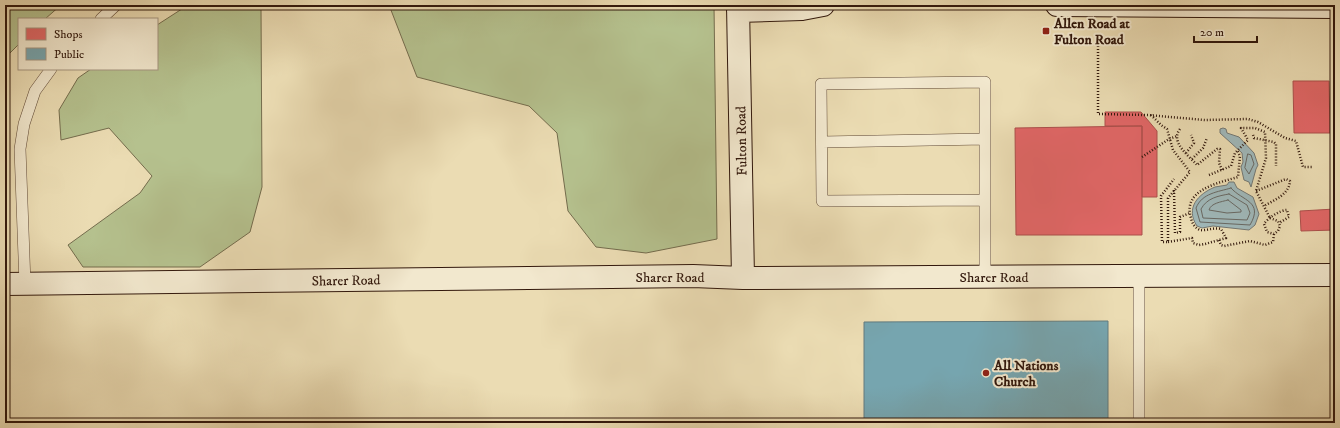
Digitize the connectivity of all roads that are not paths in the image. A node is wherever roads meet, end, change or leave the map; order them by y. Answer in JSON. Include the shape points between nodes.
{"nodes":[{"id":1,"x":116,"y":5,"type":"edge"},
{"id":2,"x":823,"y":5,"type":"edge"},
{"id":3,"x":1057,"y":5,"type":"edge"},
{"id":4,"x":1334,"y":7,"type":"edge"},
{"id":5,"x":738,"y":8,"type":"edge"},
{"id":6,"x":102,"y":18,"type":"edge"},
{"id":7,"x":51,"y":70,"type":"edge"},
{"id":8,"x":985,"y":139,"type":"junction"},
{"id":9,"x":822,"y":142,"type":"junction"},
{"id":10,"x":985,"y":200,"type":"junction"},
{"id":11,"x":1335,"y":275,"type":"edge"},
{"id":12,"x":985,"y":277,"type":"junction"},
{"id":13,"x":1139,"y":277,"type":"junction"},
{"id":14,"x":743,"y":278,"type":"junction"},
{"id":15,"x":15,"y":284,"type":"edge"},
{"id":16,"x":1139,"y":423,"type":"edge"}],
"edges":[{"from":1,"to":6,"type":"lane"},
{"from":2,"to":5,"type":"street","via":[[802,9]]},
{"from":3,"to":4,"type":"street"},
{"from":5,"to":14,"type":"street","name":"Fulton Road"},
{"from":7,"to":15,"type":"lane","via":[[36,90],[24,124],[20,149]]},
{"from":8,"to":9,"type":"lane"},
{"from":8,"to":9,"type":"lane","via":[[985,82],[821,84]]},
{"from":8,"to":10,"type":"lane"},
{"from":9,"to":10,"type":"lane","via":[[822,201]]},
{"from":10,"to":12,"type":"lane"},
{"from":11,"to":13,"type":"street","name":"Sharer Road"},
{"from":12,"to":13,"type":"street","name":"Sharer Road"},
{"from":12,"to":14,"type":"street","name":"Sharer Road"},
{"from":13,"to":16,"type":"lane"},
{"from":14,"to":15,"type":"street","name":"Sharer Road"}]}
